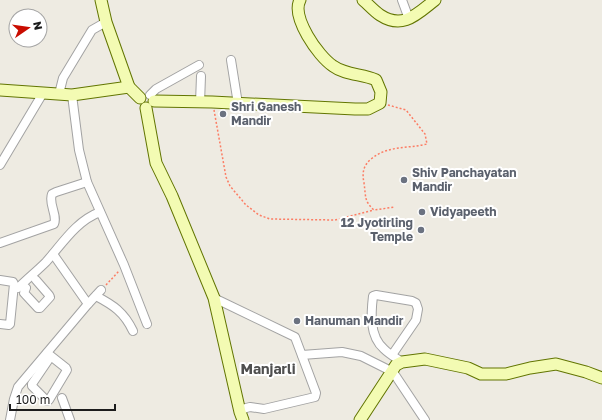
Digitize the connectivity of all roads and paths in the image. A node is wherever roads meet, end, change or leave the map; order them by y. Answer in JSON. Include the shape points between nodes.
{"nodes":[{"id":1,"x":101,"y":0,"type":"edge"},
{"id":2,"x":363,"y":0,"type":"edge"},
{"id":3,"x":402,"y":0,"type":"edge"},
{"id":4,"x":435,"y":0,"type":"edge"},
{"id":5,"x":299,"y":1,"type":"edge"},
{"id":6,"x":424,"y":5,"type":"edge"},
{"id":7,"x":409,"y":19,"type":"junction"},
{"id":8,"x":106,"y":22,"type":"junction"},
{"id":9,"x":231,"y":60,"type":"dead end"},
{"id":10,"x":199,"y":65,"type":"dead end"},
{"id":11,"x":201,"y":76,"type":"dead end"},
{"id":12,"x":129,"y":87,"type":"junction"},
{"id":13,"x":0,"y":90,"type":"edge"},
{"id":14,"x":43,"y":94,"type":"junction"},
{"id":15,"x":59,"y":94,"type":"junction"},
{"id":16,"x":72,"y":95,"type":"junction"},
{"id":17,"x":148,"y":100,"type":"junction"},
{"id":18,"x":212,"y":102,"type":"junction"},
{"id":19,"x":200,"y":103,"type":"junction"},
{"id":20,"x":380,"y":103,"type":"junction"},
{"id":21,"x":238,"y":104,"type":"junction"},
{"id":22,"x":0,"y":165,"type":"edge"},
{"id":23,"x":87,"y":182,"type":"junction"},
{"id":24,"x":395,"y":206,"type":"dead end"},
{"id":25,"x":374,"y":210,"type":"junction"},
{"id":26,"x":100,"y":212,"type":"junction"},
{"id":27,"x":0,"y":243,"type":"edge"},
{"id":28,"x":53,"y":254,"type":"junction"},
{"id":29,"x":124,"y":265,"type":"junction"},
{"id":30,"x":0,"y":280,"type":"edge"},
{"id":31,"x":36,"y":280,"type":"dead end"},
{"id":32,"x":98,"y":293,"type":"junction"},
{"id":33,"x":214,"y":298,"type":"junction"},
{"id":34,"x":88,"y":304,"type":"junction"},
{"id":35,"x":0,"y":324,"type":"edge"},
{"id":36,"x":147,"y":324,"type":"dead end"},
{"id":37,"x":133,"y":331,"type":"dead end"},
{"id":38,"x":49,"y":354,"type":"junction"},
{"id":39,"x":302,"y":355,"type":"junction"},
{"id":40,"x":392,"y":355,"type":"junction"},
{"id":41,"x":402,"y":362,"type":"junction"},
{"id":42,"x":393,"y":372,"type":"junction"},
{"id":43,"x":602,"y":378,"type":"edge"},
{"id":44,"x":62,"y":398,"type":"dead end"},
{"id":45,"x":241,"y":416,"type":"edge"},
{"id":46,"x":10,"y":420,"type":"edge"},
{"id":47,"x":70,"y":420,"type":"edge"},
{"id":48,"x":232,"y":420,"type":"edge"},
{"id":49,"x":360,"y":420,"type":"edge"},
{"id":50,"x":425,"y":420,"type":"edge"}],
"edges":[{"from":1,"to":8,"type":"street"},
{"from":2,"to":7,"type":"street","via":[[389,20],[399,22]]},
{"from":3,"to":7,"type":"street"},
{"from":4,"to":6,"type":"street"},
{"from":5,"to":20,"type":"street","via":[[298,11],[302,24],[320,54],[333,66],[376,80],[381,92]]},
{"from":6,"to":7,"type":"street"},
{"from":8,"to":12,"type":"street"},
{"from":8,"to":15,"type":"street","via":[[92,30],[63,78]]},
{"from":9,"to":21,"type":"street"},
{"from":10,"to":17,"type":"street","via":[[156,89]]},
{"from":11,"to":19,"type":"street"},
{"from":12,"to":16,"type":"street"},
{"from":12,"to":17,"type":"street"},
{"from":13,"to":14,"type":"street"},
{"from":14,"to":15,"type":"street"},
{"from":14,"to":22,"type":"street"},
{"from":15,"to":16,"type":"street"},
{"from":16,"to":23,"type":"street","via":[[79,150]]},
{"from":17,"to":19,"type":"street"},
{"from":17,"to":33,"type":"street","via":[[156,163]]},
{"from":18,"to":19,"type":"street"},
{"from":18,"to":21,"type":"street"},
{"from":18,"to":25,"type":"path","via":[[226,177],[246,205],[259,214],[270,218],[335,220]]},
{"from":20,"to":21,"type":"street","via":[[368,109]]},
{"from":20,"to":25,"type":"path","via":[[406,110],[425,134],[427,144],[383,151],[367,163],[362,173],[367,204]]},
{"from":23,"to":26,"type":"street"},
{"from":23,"to":27,"type":"street","via":[[52,194],[54,224]]},
{"from":24,"to":25,"type":"path"},
{"from":26,"to":28,"type":"street","via":[[78,225]]},
{"from":26,"to":29,"type":"street"},
{"from":28,"to":31,"type":"street","via":[[20,286],[26,288],[24,293],[40,308],[50,297]]},
{"from":28,"to":34,"type":"street"},
{"from":29,"to":32,"type":"path"},
{"from":29,"to":36,"type":"street"},
{"from":30,"to":35,"type":"street","via":[[14,284],[10,324]]},
{"from":32,"to":34,"type":"street"},
{"from":32,"to":37,"type":"street","via":[[124,314]]},
{"from":33,"to":39,"type":"street","via":[[295,337]]},
{"from":33,"to":45,"type":"street"},
{"from":34,"to":38,"type":"street"},
{"from":38,"to":38,"type":"street","via":[[67,370],[47,401],[32,384]]},
{"from":38,"to":46,"type":"street","via":[[18,386]]},
{"from":39,"to":42,"type":"street","via":[[342,352],[361,356]]},
{"from":39,"to":45,"type":"street","via":[[316,393],[315,397],[264,410],[246,408]]},
{"from":40,"to":40,"type":"street","via":[[416,320],[418,309],[412,301],[376,294],[373,296],[371,309],[374,332],[382,348]]},
{"from":40,"to":41,"type":"street"},
{"from":41,"to":42,"type":"street","via":[[396,365]]},
{"from":41,"to":43,"type":"street","via":[[425,359],[468,368],[481,374],[506,374],[556,364]]},
{"from":42,"to":49,"type":"street"},
{"from":42,"to":50,"type":"street"},
{"from":44,"to":47,"type":"street"},
{"from":45,"to":48,"type":"street"}]}
